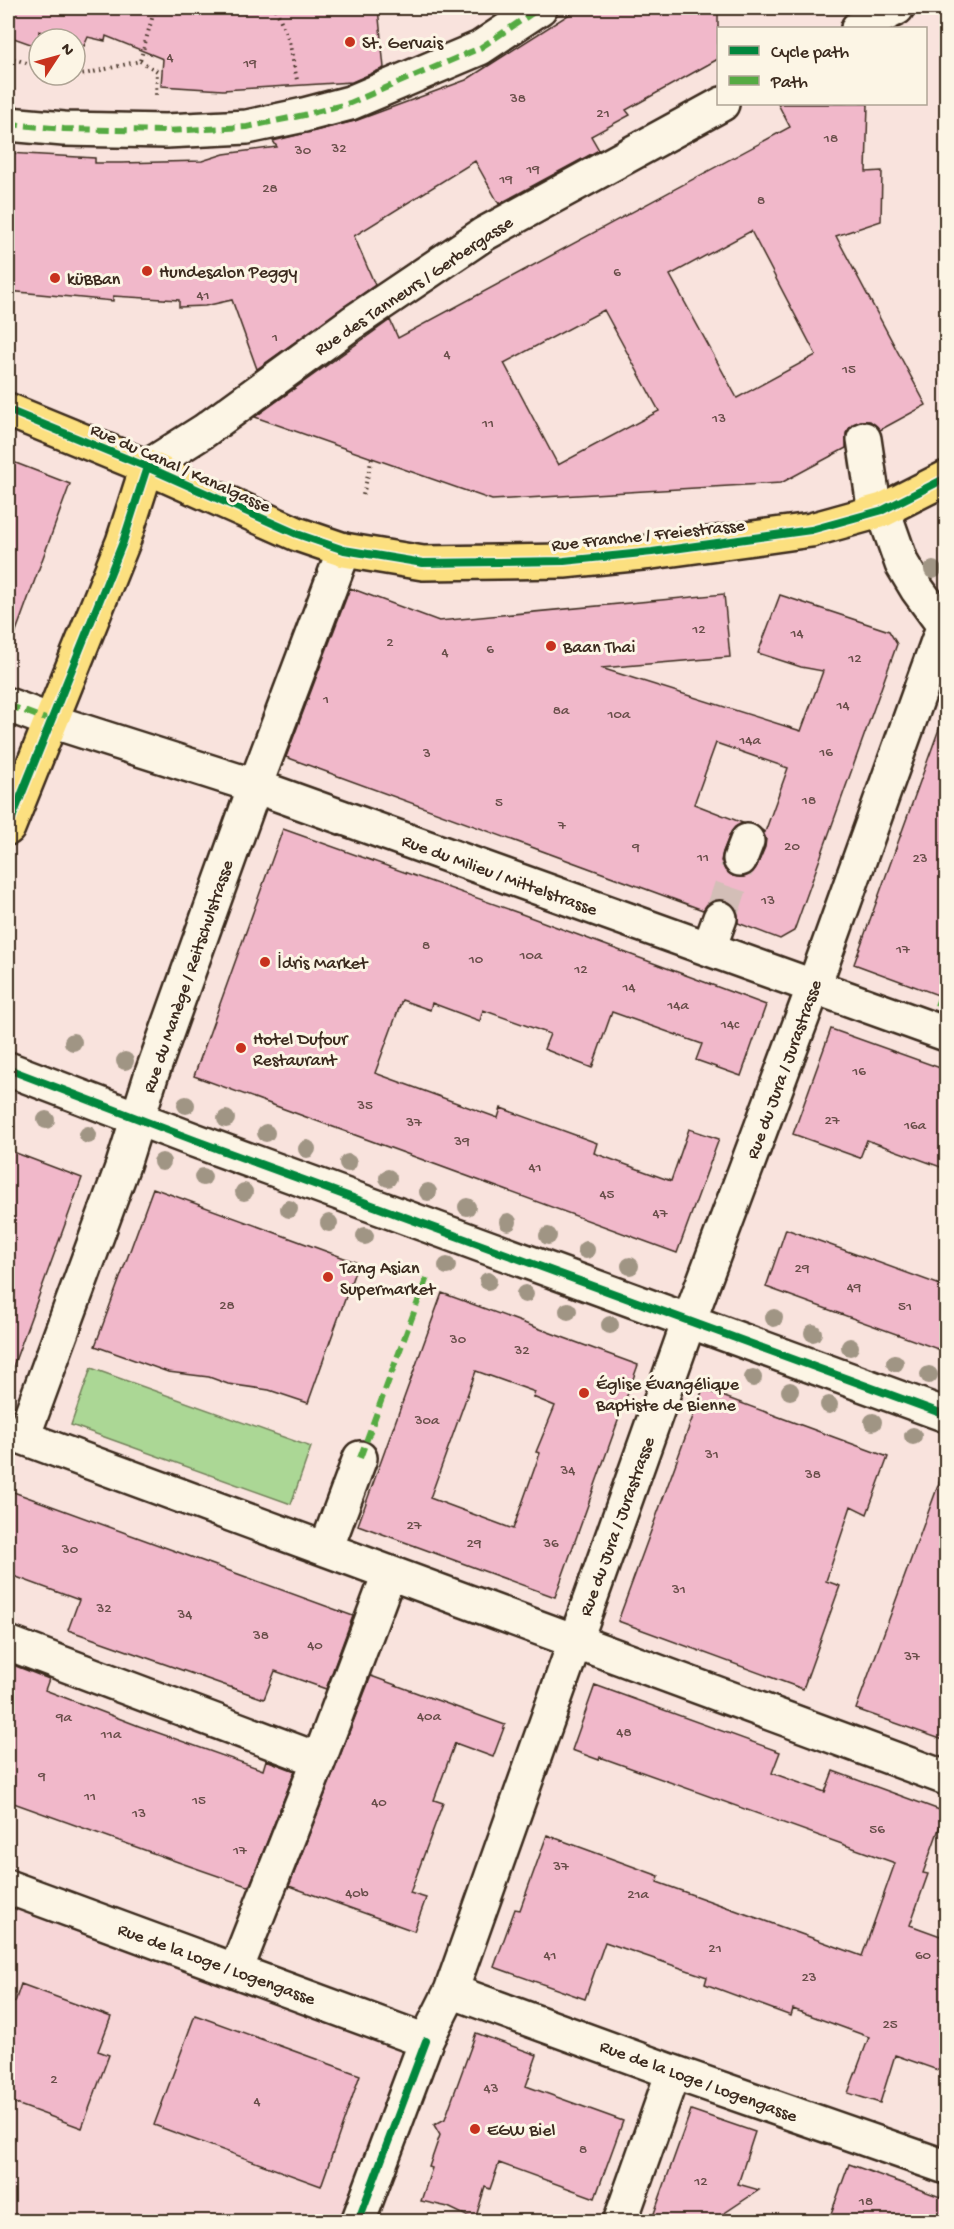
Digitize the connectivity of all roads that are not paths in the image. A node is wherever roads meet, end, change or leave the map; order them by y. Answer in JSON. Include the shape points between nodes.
{"nodes":[{"id":1,"x":540,"y":8,"type":"edge"},
{"id":2,"x":897,"y":8,"type":"edge"},
{"id":3,"x":860,"y":27,"type":"edge"},
{"id":4,"x":720,"y":105,"type":"edge"},
{"id":5,"x":8,"y":124,"type":"edge"},
{"id":6,"x":8,"y":410,"type":"edge"},
{"id":7,"x":864,"y":439,"type":"dead end"},
{"id":8,"x":147,"y":467,"type":"junction"},
{"id":9,"x":946,"y":478,"type":"edge"},
{"id":10,"x":879,"y":512,"type":"junction"},
{"id":11,"x":344,"y":550,"type":"junction"},
{"id":12,"x":946,"y":624,"type":"edge"},
{"id":13,"x":8,"y":705,"type":"edge"},
{"id":14,"x":51,"y":721,"type":"junction"},
{"id":15,"x":255,"y":786,"type":"junction"},
{"id":16,"x":8,"y":828,"type":"edge"},
{"id":17,"x":720,"y":918,"type":"tunnel mouth"},
{"id":18,"x":709,"y":948,"type":"junction"},
{"id":19,"x":814,"y":986,"type":"junction"},
{"id":20,"x":946,"y":1034,"type":"edge"},
{"id":21,"x":8,"y":1069,"type":"edge"},
{"id":22,"x":138,"y":1119,"type":"junction"},
{"id":23,"x":689,"y":1321,"type":"junction"},
{"id":24,"x":946,"y":1415,"type":"edge"},
{"id":25,"x":15,"y":1435,"type":"edge"},
{"id":26,"x":360,"y":1458,"type":"dead end"},
{"id":27,"x":326,"y":1550,"type":"junction"},
{"id":28,"x":389,"y":1574,"type":"junction"},
{"id":29,"x":576,"y":1640,"type":"junction"},
{"id":30,"x":8,"y":1643,"type":"edge"},
{"id":31,"x":319,"y":1760,"type":"junction"},
{"id":32,"x":946,"y":1778,"type":"edge"},
{"id":33,"x":8,"y":1887,"type":"edge"},
{"id":34,"x":236,"y":1970,"type":"junction"},
{"id":35,"x":451,"y":1991,"type":"junction"},
{"id":36,"x":426,"y":2041,"type":"junction"},
{"id":37,"x":673,"y":2072,"type":"junction"},
{"id":38,"x":946,"y":2167,"type":"edge"},
{"id":39,"x":358,"y":2222,"type":"edge"},
{"id":40,"x":620,"y":2222,"type":"edge"}],
"edges":[{"from":1,"to":5,"type":"street","via":[[480,48],[350,103],[304,115],[248,127],[166,131]]},
{"from":2,"to":3,"type":"street"},
{"from":4,"to":8,"type":"street","name":"Rue des Tanneurs / Gerbergasse","via":[[484,234]]},
{"from":6,"to":8,"type":"main road","name":"Rue du Canal / Kanalgasse"},
{"from":7,"to":10,"type":"street"},
{"from":8,"to":11,"type":"main road","name":"Rue du Canal / Kanalgasse","via":[[297,534]]},
{"from":8,"to":14,"type":"main road","via":[[123,542]]},
{"from":9,"to":10,"type":"main road","name":"Rue Franche / Freiestrasse"},
{"from":10,"to":11,"type":"main road","name":"Rue Franche / Freiestrasse","via":[[811,530],[564,561],[423,563]]},
{"from":10,"to":12,"type":"street","via":[[902,564]]},
{"from":11,"to":15,"type":"street","name":"Rue du Manège / Reitschulstrasse"},
{"from":12,"to":19,"type":"street","name":"Rue du Jura / Jurastrasse"},
{"from":13,"to":14,"type":"street","name":"Rue du Milieu / Mittelstrasse"},
{"from":14,"to":15,"type":"street","name":"Rue du Milieu / Mittelstrasse"},
{"from":14,"to":16,"type":"main road"},
{"from":15,"to":18,"type":"street","name":"Rue du Milieu / Mittelstrasse"},
{"from":15,"to":22,"type":"street","name":"Rue du Manège / Reitschulstrasse"},
{"from":17,"to":18,"type":"street"},
{"from":18,"to":19,"type":"street","name":"Rue du Milieu / Mittelstrasse"},
{"from":19,"to":20,"type":"street","name":"Rue du Milieu / Mittelstrasse"},
{"from":19,"to":23,"type":"street","name":"Rue du Jura / Jurastrasse"},
{"from":21,"to":22,"type":"street"},
{"from":22,"to":23,"type":"street"},
{"from":22,"to":25,"type":"street","name":"Rue du Manège / Reitschulstrasse"},
{"from":23,"to":24,"type":"street"},
{"from":23,"to":29,"type":"street","name":"Rue du Jura / Jurastrasse"},
{"from":25,"to":27,"type":"street"},
{"from":26,"to":27,"type":"street"},
{"from":27,"to":28,"type":"street"},
{"from":28,"to":29,"type":"street"},
{"from":28,"to":31,"type":"street"},
{"from":29,"to":32,"type":"street"},
{"from":29,"to":35,"type":"street","name":"Rue du Jura / Jurastrasse"},
{"from":30,"to":31,"type":"street"},
{"from":31,"to":34,"type":"street"},
{"from":33,"to":34,"type":"street","name":"Rue de la Loge / Logengasse"},
{"from":34,"to":36,"type":"street","name":"Rue de la Loge / Logengasse"},
{"from":35,"to":36,"type":"street","name":"Rue du Jura / Jurastrasse"},
{"from":35,"to":37,"type":"street","name":"Rue de la Loge / Logengasse"},
{"from":36,"to":39,"type":"street","name":"Rue du Jura / Jurastrasse"},
{"from":37,"to":38,"type":"street","name":"Rue de la Loge / Logengasse"},
{"from":37,"to":40,"type":"street"}]}
